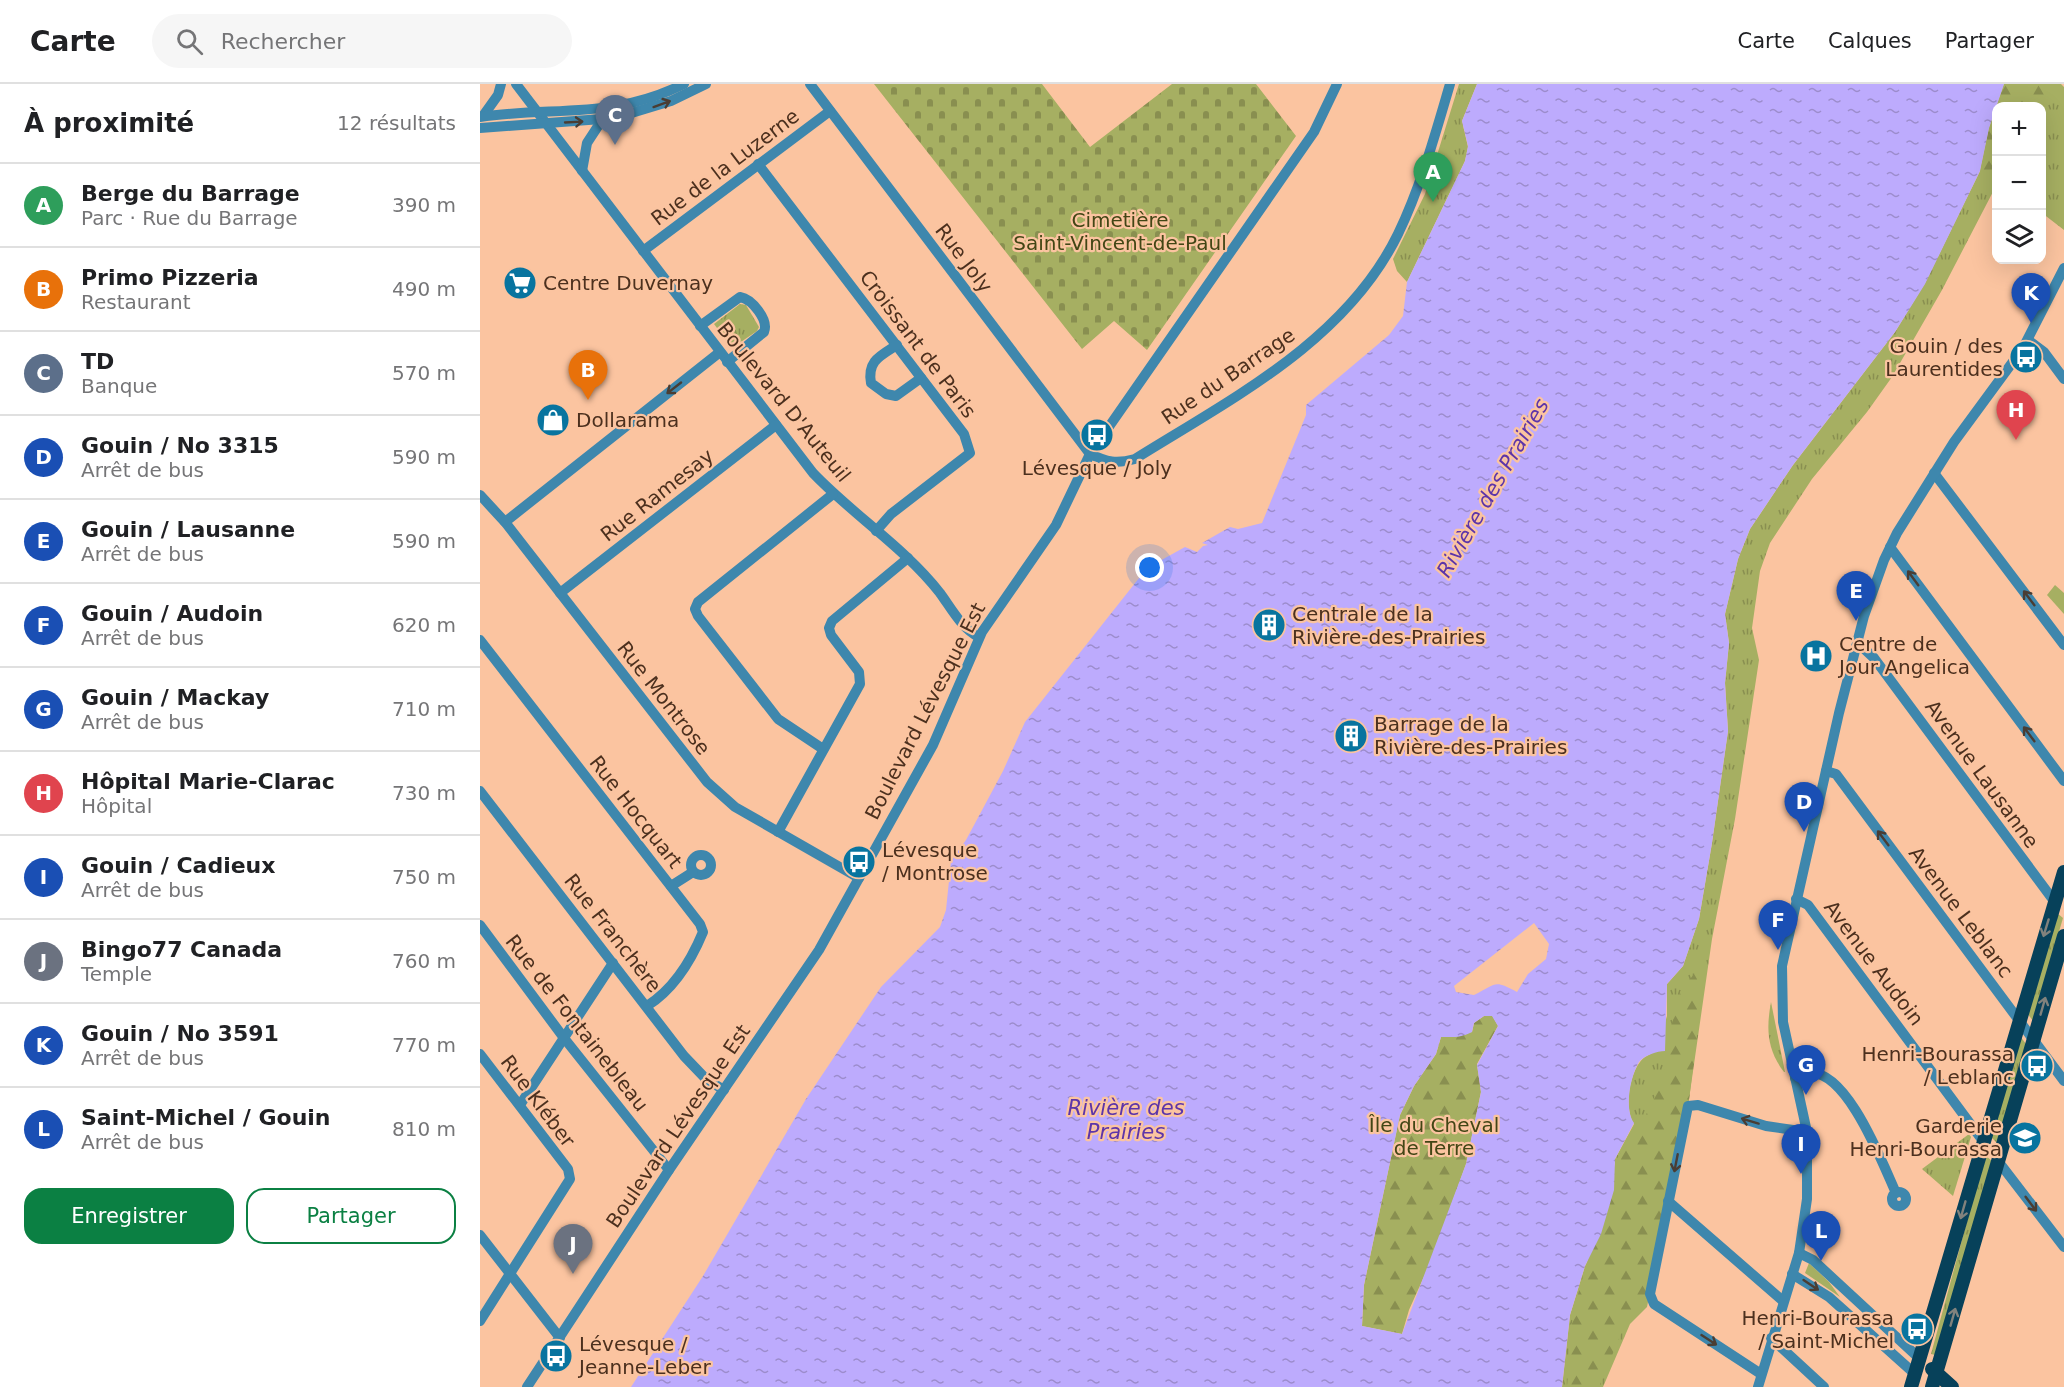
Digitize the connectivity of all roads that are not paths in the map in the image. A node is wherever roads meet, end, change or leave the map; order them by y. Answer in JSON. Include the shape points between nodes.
{"nodes":[{"id":1,"x":501,"y":84,"type":"edge"},
{"id":2,"x":516,"y":84,"type":"edge"},
{"id":3,"x":684,"y":84,"type":"edge"},
{"id":4,"x":706,"y":84,"type":"edge"},
{"id":5,"x":810,"y":84,"type":"edge"},
{"id":6,"x":1336,"y":84,"type":"edge"},
{"id":7,"x":1450,"y":84,"type":"edge"},
{"id":8,"x":830,"y":111,"type":"junction"},
{"id":9,"x":538,"y":113,"type":"junction"},
{"id":10,"x":482,"y":116,"type":"edge"},
{"id":11,"x":602,"y":120,"type":"junction"},
{"id":12,"x":546,"y":123,"type":"junction"},
{"id":13,"x":480,"y":128,"type":"edge"},
{"id":14,"x":758,"y":164,"type":"junction"},
{"id":15,"x":582,"y":171,"type":"junction"},
{"id":16,"x":643,"y":251,"type":"junction"},
{"id":17,"x":2064,"y":268,"type":"edge"},
{"id":18,"x":700,"y":326,"type":"junction"},
{"id":19,"x":2028,"y":340,"type":"junction"},
{"id":20,"x":897,"y":345,"type":"junction"},
{"id":21,"x":720,"y":352,"type":"junction"},
{"id":22,"x":727,"y":362,"type":"junction"},
{"id":23,"x":921,"y":378,"type":"junction"},
{"id":24,"x":2064,"y":379,"type":"edge"},
{"id":25,"x":776,"y":425,"type":"junction"},
{"id":26,"x":1090,"y":454,"type":"junction"},
{"id":27,"x":1934,"y":473,"type":"junction"},
{"id":28,"x":833,"y":494,"type":"junction"},
{"id":29,"x":480,"y":495,"type":"edge"},
{"id":30,"x":505,"y":522,"type":"junction"},
{"id":31,"x":876,"y":531,"type":"junction"},
{"id":32,"x":1890,"y":547,"type":"junction"},
{"id":33,"x":908,"y":558,"type":"junction"},
{"id":34,"x":560,"y":593,"type":"junction"},
{"id":35,"x":979,"y":637,"type":"junction"},
{"id":36,"x":480,"y":640,"type":"edge"},
{"id":37,"x":1857,"y":642,"type":"junction"},
{"id":38,"x":2064,"y":645,"type":"edge"},
{"id":39,"x":823,"y":749,"type":"junction"},
{"id":40,"x":1826,"y":771,"type":"junction"},
{"id":41,"x":2064,"y":781,"type":"edge"},
{"id":42,"x":480,"y":791,"type":"edge"},
{"id":43,"x":778,"y":832,"type":"junction"},
{"id":44,"x":693,"y":872,"type":"dead end"},
{"id":45,"x":2064,"y":872,"type":"edge"},
{"id":46,"x":860,"y":878,"type":"junction"},
{"id":47,"x":670,"y":886,"type":"junction"},
{"id":48,"x":1796,"y":898,"type":"junction"},
{"id":49,"x":2054,"y":901,"type":"junction"},
{"id":50,"x":480,"y":925,"type":"edge"},
{"id":51,"x":2064,"y":936,"type":"edge"},
{"id":52,"x":613,"y":963,"type":"junction"},
{"id":53,"x":647,"y":1006,"type":"junction"},
{"id":54,"x":2019,"y":1019,"type":"junction"},
{"id":55,"x":564,"y":1038,"type":"junction"},
{"id":56,"x":2033,"y":1040,"type":"junction"},
{"id":57,"x":480,"y":1054,"type":"edge"},
{"id":58,"x":1795,"y":1078,"type":"junction"},
{"id":59,"x":2064,"y":1081,"type":"edge"},
{"id":60,"x":724,"y":1090,"type":"junction"},
{"id":61,"x":520,"y":1106,"type":"junction"},
{"id":62,"x":1807,"y":1132,"type":"junction"},
{"id":63,"x":1983,"y":1141,"type":"junction"},
{"id":64,"x":1998,"y":1161,"type":"junction"},
{"id":65,"x":669,"y":1170,"type":"junction"},
{"id":66,"x":1896,"y":1193,"type":"dead end"},
{"id":67,"x":1668,"y":1201,"type":"junction"},
{"id":68,"x":480,"y":1235,"type":"edge"},
{"id":69,"x":2064,"y":1247,"type":"edge"},
{"id":70,"x":1799,"y":1253,"type":"junction"},
{"id":71,"x":510,"y":1274,"type":"junction"},
{"id":72,"x":1792,"y":1274,"type":"junction"},
{"id":73,"x":1783,"y":1301,"type":"junction"},
{"id":74,"x":480,"y":1321,"type":"edge"},
{"id":75,"x":560,"y":1338,"type":"junction"},
{"id":76,"x":1771,"y":1338,"type":"junction"},
{"id":77,"x":1919,"y":1358,"type":"junction"},
{"id":78,"x":1936,"y":1373,"type":"junction"},
{"id":79,"x":1761,"y":1374,"type":"junction"},
{"id":80,"x":1913,"y":1380,"type":"edge"},
{"id":81,"x":527,"y":1387,"type":"edge"},
{"id":82,"x":1758,"y":1387,"type":"edge"},
{"id":83,"x":1824,"y":1387,"type":"edge"},
{"id":84,"x":1931,"y":1387,"type":"edge"},
{"id":85,"x":1952,"y":1387,"type":"edge"}],
"edges":[{"from":1,"to":10,"type":"street","via":[[498,95]]},
{"from":2,"to":9,"type":"street","name":"Boulevard D'Auteuil"},
{"from":3,"to":9,"type":"street","via":[[616,107]]},
{"from":11,"to":4,"type":"street","one_way":true,"via":[[645,110]]},
{"from":5,"to":8,"type":"street","name":"Rue Joly"},
{"from":6,"to":26,"type":"street","name":"Boulevard Lévesque Est","via":[[1314,132]]},
{"from":7,"to":26,"type":"street","name":"Rue du Barrage","via":[[1420,182],[1397,236],[1355,298],[1329,326],[1248,389],[1135,459],[1108,462]]},
{"from":8,"to":14,"type":"street","name":"Rue de la Luzerne"},
{"from":8,"to":26,"type":"street","name":"Rue Joly"},
{"from":9,"to":10,"type":"street"},
{"from":9,"to":12,"type":"street","name":"Boulevard D'Auteuil"},
{"from":12,"to":11,"type":"street","one_way":true},
{"from":11,"to":15,"type":"street","via":[[587,143]]},
{"from":12,"to":13,"type":"street"},
{"from":12,"to":15,"type":"street","name":"Boulevard D'Auteuil"},
{"from":14,"to":16,"type":"street","name":"Rue de la Luzerne"},
{"from":14,"to":20,"type":"street","name":"Croissant de Paris"},
{"from":15,"to":16,"type":"street","name":"Boulevard D'Auteuil"},
{"from":16,"to":18,"type":"street","name":"Boulevard D'Auteuil"},
{"from":17,"to":19,"type":"street"},
{"from":18,"to":21,"type":"street","name":"Boulevard D'Auteuil"},
{"from":18,"to":22,"type":"street","via":[[740,297],[748,299],[764,320],[764,332]]},
{"from":19,"to":24,"type":"street","via":[[2044,352]]},
{"from":19,"to":27,"type":"street"},
{"from":20,"to":23,"type":"street","name":"Croissant de Paris"},
{"from":20,"to":23,"type":"street","via":[[874,360],[869,371],[871,383],[896,396]]},
{"from":21,"to":22,"type":"street","name":"Boulevard D'Auteuil"},
{"from":21,"to":30,"type":"street","one_way":true},
{"from":22,"to":25,"type":"street","name":"Boulevard D'Auteuil"},
{"from":23,"to":31,"type":"street","name":"Croissant de Paris","via":[[964,434],[970,453],[891,514]]},
{"from":25,"to":28,"type":"street","name":"Boulevard D'Auteuil"},
{"from":25,"to":34,"type":"street","name":"Rue Ramesay"},
{"from":26,"to":35,"type":"street","name":"Boulevard Lévesque Est","via":[[1056,525]]},
{"from":27,"to":32,"type":"street"},
{"from":38,"to":27,"type":"street","one_way":true},
{"from":28,"to":31,"type":"street","name":"Boulevard D'Auteuil"},
{"from":28,"to":39,"type":"street","via":[[698,602],[696,609],[778,719]]},
{"from":29,"to":30,"type":"street","name":"Rue Montrose"},
{"from":30,"to":34,"type":"street","name":"Rue Montrose"},
{"from":31,"to":33,"type":"street","name":"Boulevard D'Auteuil"},
{"from":32,"to":37,"type":"street"},
{"from":41,"to":32,"type":"street","one_way":true},
{"from":33,"to":35,"type":"street","name":"Boulevard D'Auteuil","via":[[969,631]]},
{"from":33,"to":39,"type":"street","via":[[832,621],[831,635],[859,672],[860,684]]},
{"from":34,"to":43,"type":"street","name":"Rue Montrose","via":[[707,782],[735,807]]},
{"from":35,"to":46,"type":"street","name":"Boulevard Lévesque Est","via":[[933,745]]},
{"from":36,"to":47,"type":"street","name":"Rue Hocquart"},
{"from":37,"to":40,"type":"street"},
{"from":37,"to":49,"type":"street","name":"Avenue Lausanne","via":[[1874,658]]},
{"from":39,"to":43,"type":"street"},
{"from":40,"to":48,"type":"street"},
{"from":54,"to":40,"type":"street","name":"Avenue Leblanc","one_way":true,"via":[[1836,774]]},
{"from":42,"to":52,"type":"street","name":"Rue Franchère"},
{"from":43,"to":46,"type":"street","name":"Rue Montrose"},
{"from":44,"to":47,"type":"street"},
{"from":45,"to":49,"type":"main road"},
{"from":46,"to":60,"type":"street","name":"Boulevard Lévesque Est","via":[[819,950]]},
{"from":47,"to":53,"type":"street","name":"Rue Hocquart","via":[[703,932],[696,950],[665,994]]},
{"from":48,"to":58,"type":"street","via":[[1781,989],[1783,1022]]},
{"from":48,"to":63,"type":"street","name":"Avenue Audoin","via":[[1808,905]]},
{"from":49,"to":54,"type":"main road","one_way":true},
{"from":50,"to":55,"type":"street","name":"Rue de Fontainebleau"},
{"from":56,"to":51,"type":"main road","one_way":true},
{"from":52,"to":53,"type":"street","name":"Rue Franchère"},
{"from":52,"to":55,"type":"street"},
{"from":53,"to":60,"type":"street","name":"Rue Franchère","via":[[684,1056],[706,1079]]},
{"from":54,"to":56,"type":"street","name":"Avenue Leblanc"},
{"from":54,"to":63,"type":"main road"},
{"from":55,"to":61,"type":"street"},
{"from":55,"to":65,"type":"street","name":"Rue de Fontainebleau"},
{"from":56,"to":59,"type":"street","name":"Avenue Leblanc"},
{"from":56,"to":64,"type":"main road"},
{"from":57,"to":61,"type":"street","name":"Rue Kléber"},
{"from":58,"to":62,"type":"street"},
{"from":58,"to":66,"type":"street","via":[[1807,1073],[1820,1075],[1852,1101]]},
{"from":60,"to":65,"type":"street","name":"Boulevard Lévesque Est"},
{"from":61,"to":71,"type":"street","name":"Rue Kléber","via":[[568,1169],[570,1179]]},
{"from":62,"to":67,"type":"street","one_way":true,"via":[[1766,1126],[1698,1105],[1688,1106]]},
{"from":62,"to":70,"type":"street","via":[[1807,1199]]},
{"from":63,"to":77,"type":"main road","one_way":true},
{"from":64,"to":69,"type":"street","one_way":true},
{"from":78,"to":64,"type":"main road","one_way":true},
{"from":65,"to":75,"type":"street","name":"Boulevard Lévesque Est"},
{"from":67,"to":73,"type":"street"},
{"from":67,"to":79,"type":"street","one_way":true,"via":[[1651,1300]]},
{"from":68,"to":71,"type":"street"},
{"from":70,"to":72,"type":"street"},
{"from":70,"to":77,"type":"street","via":[[1813,1260]]},
{"from":71,"to":74,"type":"street"},
{"from":71,"to":75,"type":"street"},
{"from":72,"to":73,"type":"street"},
{"from":72,"to":80,"type":"street","one_way":true,"via":[[1829,1297]]},
{"from":73,"to":76,"type":"street"},
{"from":75,"to":81,"type":"street","name":"Boulevard Lévesque Est"},
{"from":76,"to":79,"type":"street"},
{"from":76,"to":83,"type":"street"},
{"from":77,"to":78,"type":"main road"},
{"from":77,"to":80,"type":"main road"},
{"from":78,"to":84,"type":"main road"},
{"from":78,"to":85,"type":"main road"},
{"from":79,"to":82,"type":"street"},
{"from":80,"to":84,"type":"main road"}]}
